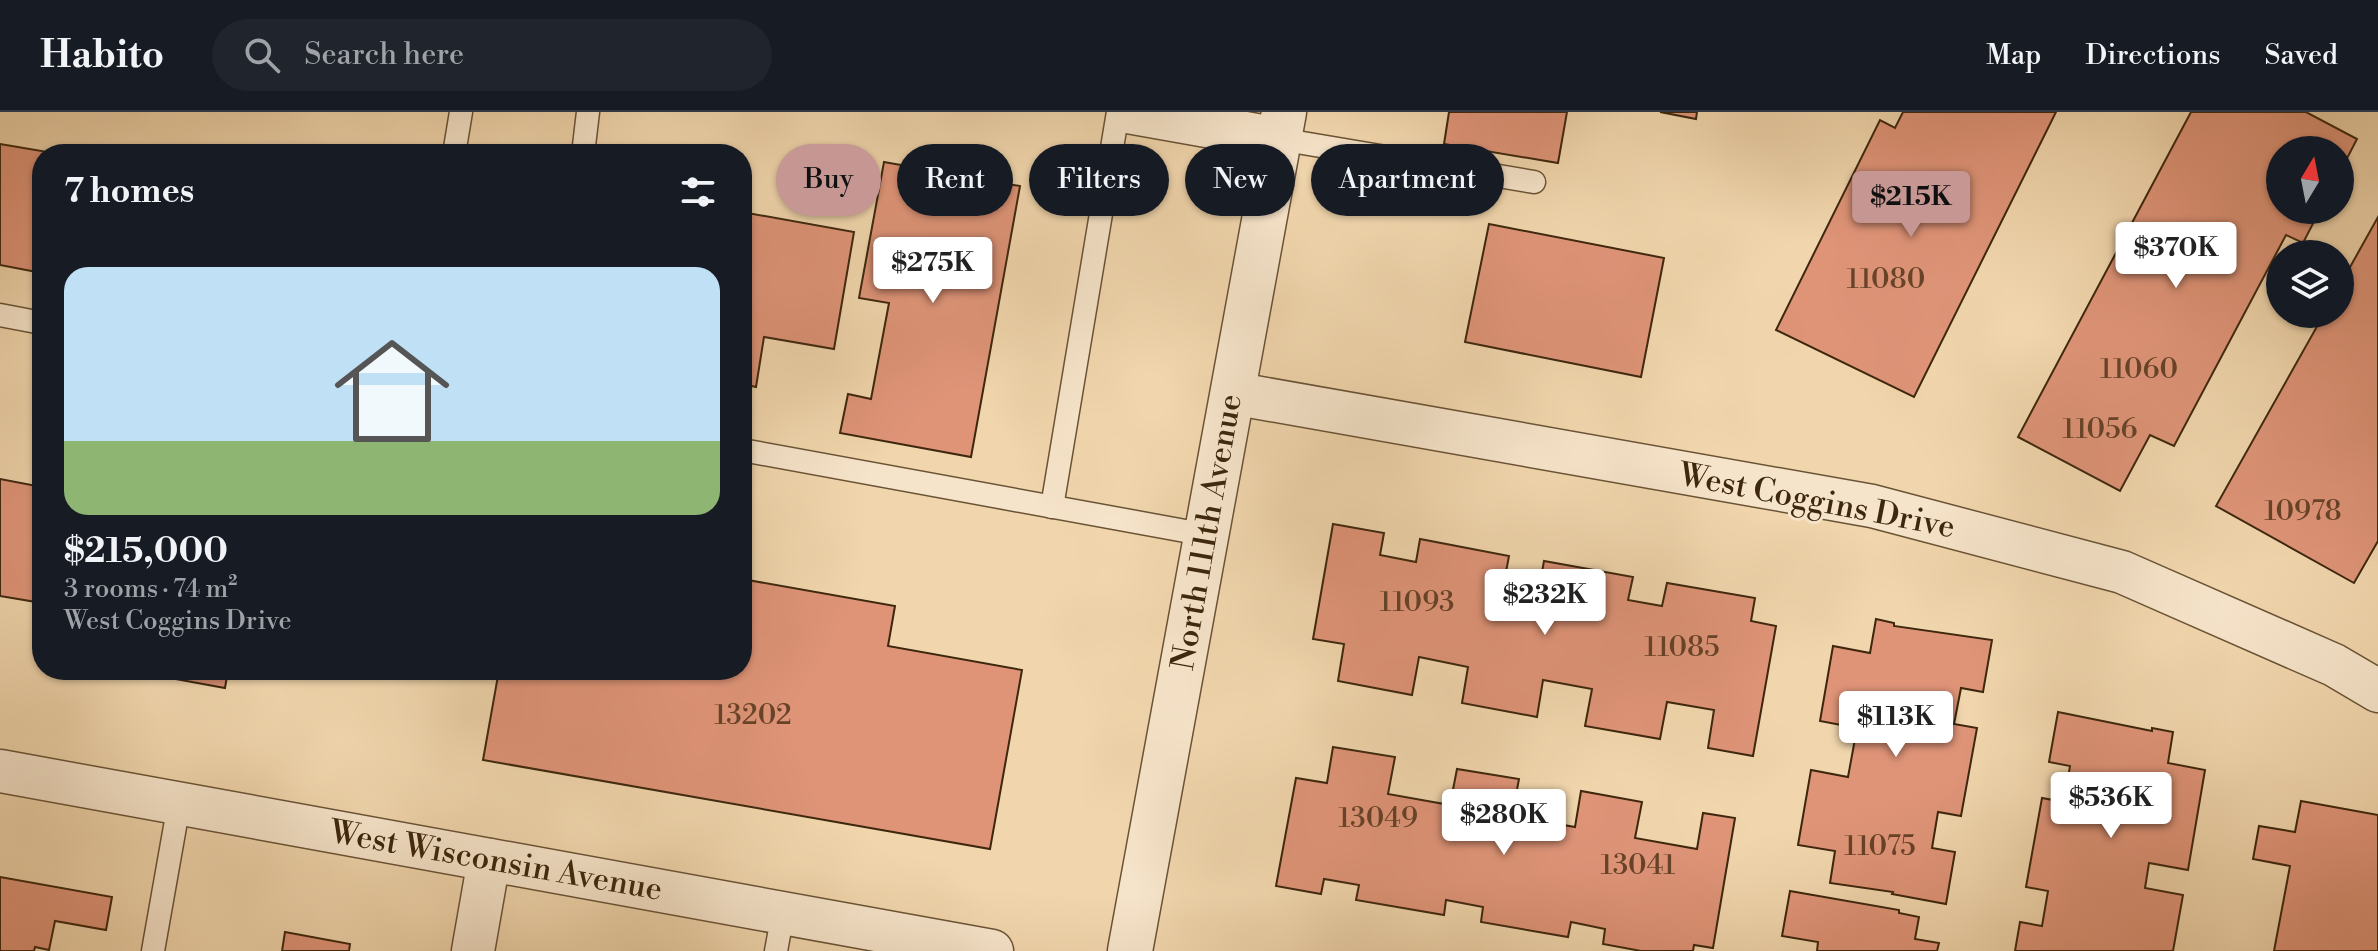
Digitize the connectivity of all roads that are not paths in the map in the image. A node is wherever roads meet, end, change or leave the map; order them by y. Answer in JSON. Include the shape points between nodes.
{"nodes":[{"id":1,"x":461,"y":112,"type":"edge"},
{"id":2,"x":588,"y":112,"type":"edge"},
{"id":3,"x":1118,"y":112,"type":"edge"},
{"id":4,"x":1128,"y":112,"type":"edge"},
{"id":5,"x":1282,"y":125,"type":"edge"},
{"id":6,"x":456,"y":144,"type":"edge"},
{"id":7,"x":584,"y":144,"type":"edge"},
{"id":8,"x":1534,"y":182,"type":"dead end"},
{"id":9,"x":0,"y":315,"type":"edge"},
{"id":10,"x":32,"y":321,"type":"edge"},
{"id":11,"x":1232,"y":393,"type":"junction"},
{"id":12,"x":752,"y":452,"type":"edge"},
{"id":13,"x":1052,"y":507,"type":"junction"},
{"id":14,"x":1207,"y":535,"type":"junction"},
{"id":15,"x":2378,"y":691,"type":"edge"},
{"id":16,"x":0,"y":771,"type":"edge"},
{"id":17,"x":179,"y":804,"type":"junction"},
{"id":18,"x":489,"y":860,"type":"junction"},
{"id":19,"x":779,"y":932,"type":"edge"},
{"id":20,"x":153,"y":951,"type":"edge"},
{"id":21,"x":473,"y":951,"type":"edge"},
{"id":22,"x":992,"y":951,"type":"edge"},
{"id":23,"x":1130,"y":951,"type":"edge"}],
"edges":[{"from":1,"to":6,"type":"lane"},
{"from":2,"to":7,"type":"lane"},
{"from":3,"to":13,"type":"lane"},
{"from":4,"to":5,"type":"street"},
{"from":5,"to":8,"type":"lane"},
{"from":5,"to":11,"type":"street","name":"North 111th Avenue"},
{"from":9,"to":10,"type":"lane"},
{"from":11,"to":14,"type":"street","name":"North 111th Avenue"},
{"from":11,"to":15,"type":"street","name":"West Coggins Drive","via":[[1872,506],[2122,572],[2334,665]]},
{"from":12,"to":13,"type":"lane"},
{"from":13,"to":14,"type":"lane"},
{"from":14,"to":23,"type":"street","name":"North 111th Avenue"},
{"from":16,"to":17,"type":"street","name":"West Wisconsin Avenue"},
{"from":17,"to":18,"type":"street","name":"West Wisconsin Avenue"},
{"from":17,"to":20,"type":"lane"},
{"from":18,"to":19,"type":"street","name":"West Wisconsin Avenue"},
{"from":18,"to":21,"type":"street"},
{"from":19,"to":22,"type":"street","name":"West Wisconsin Avenue"}]}
